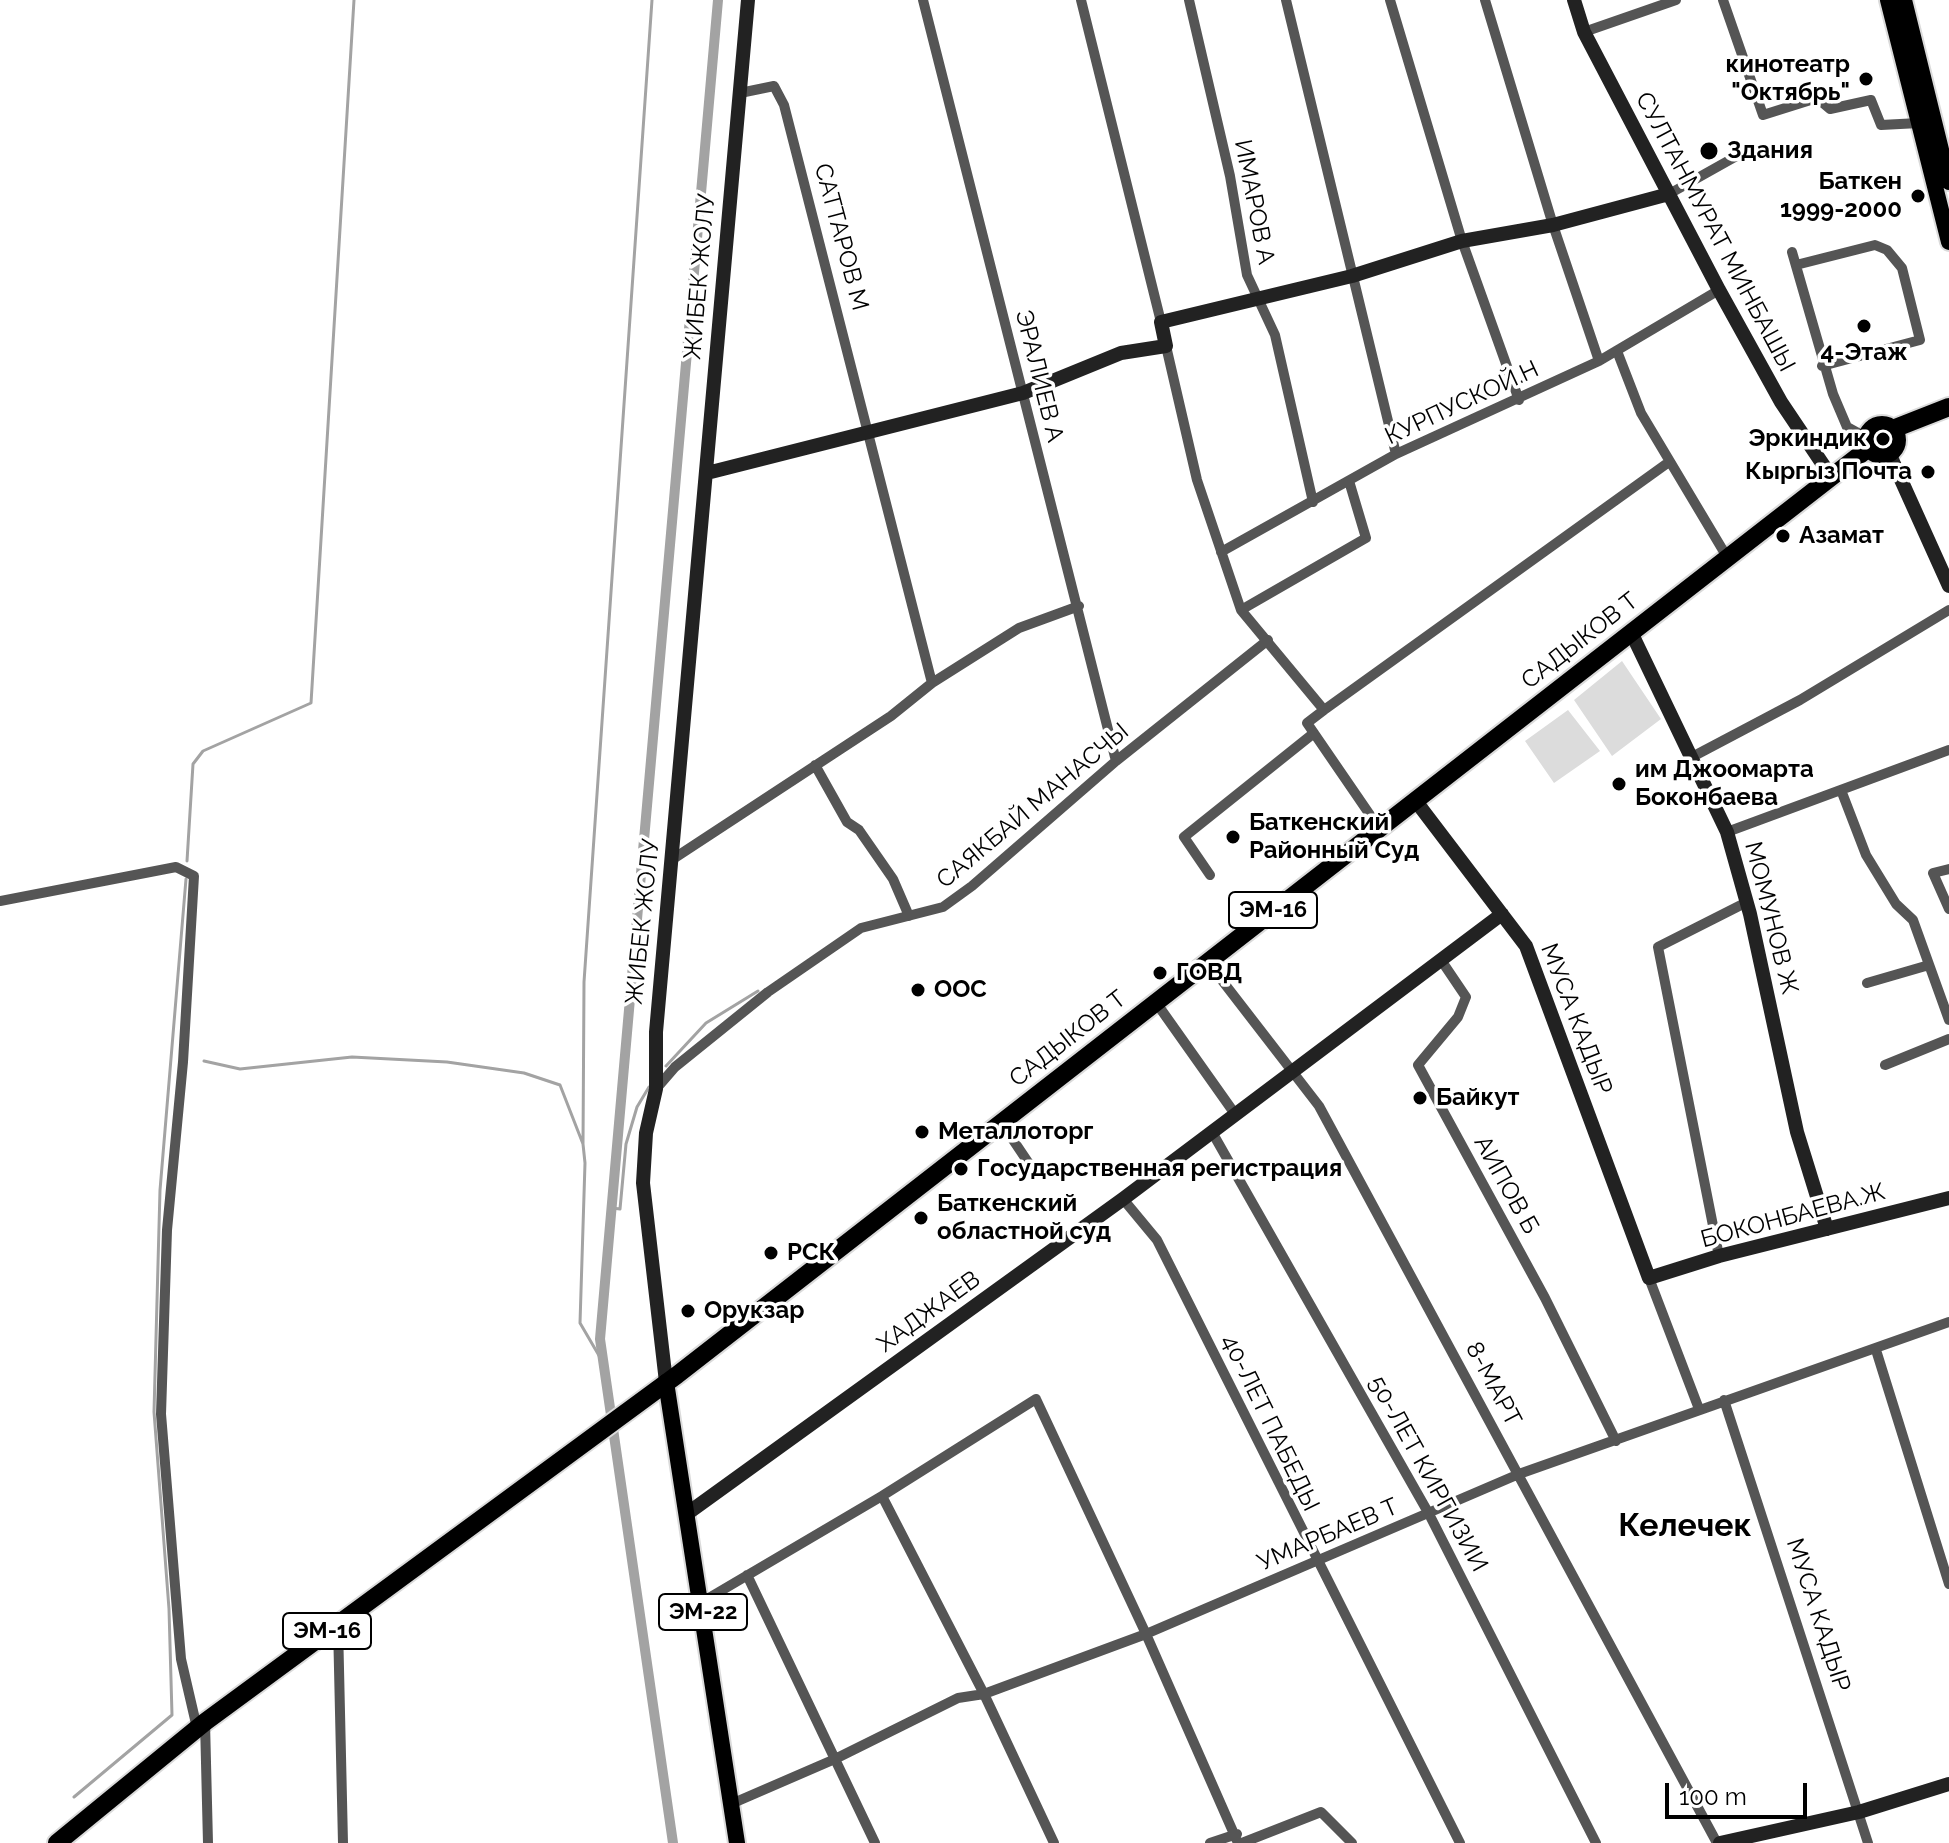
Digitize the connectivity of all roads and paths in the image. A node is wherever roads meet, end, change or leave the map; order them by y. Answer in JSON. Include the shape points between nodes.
{"nodes":[{"id":1,"x":748,"y":0,"type":"edge"},
{"id":2,"x":923,"y":0,"type":"edge"},
{"id":3,"x":1081,"y":0,"type":"edge"},
{"id":4,"x":1189,"y":0,"type":"edge"},
{"id":5,"x":1286,"y":0,"type":"edge"},
{"id":6,"x":1390,"y":0,"type":"edge"},
{"id":7,"x":1485,"y":0,"type":"edge"},
{"id":8,"x":1574,"y":0,"type":"edge"},
{"id":9,"x":1676,"y":0,"type":"edge"},
{"id":10,"x":1723,"y":0,"type":"edge"},
{"id":11,"x":1888,"y":0,"type":"edge"},
{"id":12,"x":1904,"y":0,"type":"edge"},
{"id":13,"x":1584,"y":32,"type":"junction"},
{"id":14,"x":740,"y":93,"type":"junction"},
{"id":15,"x":1919,"y":93,"type":"junction"},
{"id":16,"x":1919,"y":123,"type":"junction"},
{"id":17,"x":1751,"y":148,"type":"dead end"},
{"id":18,"x":1949,"y":182,"type":"edge"},
{"id":19,"x":1669,"y":194,"type":"junction"},
{"id":20,"x":1553,"y":225,"type":"junction"},
{"id":21,"x":1462,"y":241,"type":"junction"},
{"id":22,"x":1949,"y":242,"type":"edge"},
{"id":23,"x":1792,"y":252,"type":"dead end"},
{"id":24,"x":1796,"y":265,"type":"junction"},
{"id":25,"x":1352,"y":276,"type":"junction"},
{"id":26,"x":1719,"y":290,"type":"junction"},
{"id":27,"x":1259,"y":298,"type":"junction"},
{"id":28,"x":1161,"y":322,"type":"junction"},
{"id":29,"x":1166,"y":346,"type":"junction"},
{"id":30,"x":1617,"y":351,"type":"junction"},
{"id":31,"x":1599,"y":361,"type":"junction"},
{"id":32,"x":1822,"y":366,"type":"junction"},
{"id":33,"x":1023,"y":393,"type":"junction"},
{"id":34,"x":1519,"y":400,"type":"junction"},
{"id":35,"x":1949,"y":407,"type":"edge"},
{"id":36,"x":1893,"y":429,"type":"junction"},
{"id":37,"x":869,"y":433,"type":"junction"},
{"id":38,"x":1869,"y":443,"type":"junction"},
{"id":39,"x":1889,"y":453,"type":"junction"},
{"id":40,"x":1396,"y":454,"type":"junction"},
{"id":41,"x":1669,"y":462,"type":"junction"},
{"id":42,"x":707,"y":473,"type":"junction"},
{"id":43,"x":1832,"y":478,"type":"junction"},
{"id":44,"x":1349,"y":481,"type":"junction"},
{"id":45,"x":1313,"y":502,"type":"junction"},
{"id":46,"x":1221,"y":552,"type":"junction"},
{"id":47,"x":1727,"y":557,"type":"junction"},
{"id":48,"x":1949,"y":586,"type":"edge"},
{"id":49,"x":1079,"y":606,"type":"junction"},
{"id":50,"x":1241,"y":610,"type":"junction"},
{"id":51,"x":1949,"y":610,"type":"edge"},
{"id":52,"x":1631,"y":632,"type":"junction"},
{"id":53,"x":1268,"y":640,"type":"junction"},
{"id":54,"x":932,"y":683,"type":"junction"},
{"id":55,"x":1324,"y":710,"type":"junction"},
{"id":56,"x":1314,"y":733,"type":"junction"},
{"id":57,"x":1949,"y":750,"type":"edge"},
{"id":58,"x":1692,"y":757,"type":"junction"},
{"id":59,"x":1116,"y":761,"type":"junction"},
{"id":60,"x":815,"y":765,"type":"junction"},
{"id":61,"x":1841,"y":790,"type":"junction"},
{"id":62,"x":1415,"y":800,"type":"junction"},
{"id":63,"x":1379,"y":828,"type":"junction"},
{"id":64,"x":1727,"y":832,"type":"junction"},
{"id":65,"x":673,"y":859,"type":"junction"},
{"id":66,"x":1949,"y":869,"type":"edge"},
{"id":67,"x":1210,"y":875,"type":"dead end"},
{"id":68,"x":0,"y":901,"type":"edge"},
{"id":69,"x":1747,"y":902,"type":"junction"},
{"id":70,"x":1949,"y":909,"type":"edge"},
{"id":71,"x":1502,"y":914,"type":"junction"},
{"id":72,"x":909,"y":916,"type":"junction"},
{"id":73,"x":1441,"y":960,"type":"junction"},
{"id":74,"x":1207,"y":961,"type":"junction"},
{"id":75,"x":1929,"y":965,"type":"junction"},
{"id":76,"x":1867,"y":983,"type":"dead end"},
{"id":77,"x":1155,"y":1001,"type":"junction"},
{"id":78,"x":1949,"y":1020,"type":"edge"},
{"id":79,"x":1949,"y":1039,"type":"edge"},
{"id":80,"x":1885,"y":1065,"type":"dead end"},
{"id":81,"x":1293,"y":1071,"type":"junction"},
{"id":82,"x":656,"y":1089,"type":"junction"},
{"id":83,"x":1235,"y":1114,"type":"junction"},
{"id":84,"x":1001,"y":1122,"type":"junction"},
{"id":85,"x":1212,"y":1132,"type":"junction"},
{"id":86,"x":1036,"y":1174,"type":"dead end"},
{"id":87,"x":1949,"y":1198,"type":"edge"},
{"id":88,"x":1123,"y":1199,"type":"junction"},
{"id":89,"x":1827,"y":1229,"type":"junction"},
{"id":90,"x":1719,"y":1256,"type":"junction"},
{"id":91,"x":1649,"y":1278,"type":"junction"},
{"id":92,"x":1949,"y":1322,"type":"edge"},
{"id":93,"x":1876,"y":1350,"type":"junction"},
{"id":94,"x":672,"y":1378,"type":"junction"},
{"id":95,"x":1724,"y":1400,"type":"junction"},
{"id":96,"x":1699,"y":1409,"type":"junction"},
{"id":97,"x":1616,"y":1441,"type":"junction"},
{"id":98,"x":1519,"y":1474,"type":"junction"},
{"id":99,"x":882,"y":1496,"type":"junction"},
{"id":100,"x":688,"y":1513,"type":"junction"},
{"id":101,"x":1429,"y":1514,"type":"junction"},
{"id":102,"x":1317,"y":1561,"type":"junction"},
{"id":103,"x":747,"y":1575,"type":"junction"},
{"id":104,"x":1949,"y":1584,"type":"edge"},
{"id":105,"x":702,"y":1602,"type":"junction"},
{"id":106,"x":337,"y":1623,"type":"junction"},
{"id":107,"x":1146,"y":1634,"type":"junction"},
{"id":108,"x":984,"y":1694,"type":"junction"},
{"id":109,"x":201,"y":1725,"type":"junction"},
{"id":110,"x":835,"y":1759,"type":"junction"},
{"id":111,"x":1949,"y":1784,"type":"edge"},
{"id":112,"x":731,"y":1804,"type":"junction"},
{"id":113,"x":1859,"y":1812,"type":"junction"},
{"id":114,"x":1239,"y":1840,"type":"edge"},
{"id":115,"x":57,"y":1843,"type":"edge"},
{"id":116,"x":208,"y":1843,"type":"edge"},
{"id":117,"x":343,"y":1843,"type":"edge"},
{"id":118,"x":737,"y":1843,"type":"edge"},
{"id":119,"x":875,"y":1843,"type":"edge"},
{"id":120,"x":1054,"y":1843,"type":"edge"},
{"id":121,"x":1210,"y":1843,"type":"edge"},
{"id":122,"x":1352,"y":1843,"type":"edge"},
{"id":123,"x":1460,"y":1843,"type":"edge"},
{"id":124,"x":1596,"y":1843,"type":"edge"},
{"id":125,"x":1718,"y":1843,"type":"edge"},
{"id":126,"x":1868,"y":1843,"type":"edge"}],
"edges":[{"from":1,"to":14,"type":"street","name":"ЖИБЕК ЖОЛУ"},
{"from":2,"to":33,"type":"street","name":"ЭРАЛИЕВ А"},
{"from":3,"to":28,"type":"street"},
{"from":4,"to":27,"type":"street","name":"ИМАРОВ А","via":[[1247,275]]},
{"from":5,"to":25,"type":"street"},
{"from":6,"to":21,"type":"street"},
{"from":7,"to":20,"type":"street"},
{"from":8,"to":13,"type":"street","name":"СУЛТАНМУРАТ МИНБАШЫ"},
{"from":9,"to":13,"type":"street"},
{"from":10,"to":16,"type":"street","via":[[1763,115],[1817,98],[1830,109],[1871,100],[1881,125]]},
{"from":11,"to":15,"type":"main road"},
{"from":12,"to":15,"type":"main road"},
{"from":13,"to":19,"type":"street","name":"СУЛТАНМУРАТ МИНБАШЫ"},
{"from":14,"to":37,"type":"street","name":"САТТАРОВ М","via":[[774,86],[784,105]]},
{"from":14,"to":42,"type":"street","name":"ЖИБЕК ЖОЛУ"},
{"from":15,"to":16,"type":"main road"},
{"from":15,"to":18,"type":"main road"},
{"from":16,"to":22,"type":"main road"},
{"from":17,"to":19,"type":"street"},
{"from":19,"to":20,"type":"street"},
{"from":19,"to":26,"type":"street","name":"СУЛТАНМУРАТ МИНБАШЫ"},
{"from":20,"to":21,"type":"street"},
{"from":20,"to":31,"type":"street"},
{"from":21,"to":25,"type":"street"},
{"from":21,"to":34,"type":"street"},
{"from":23,"to":24,"type":"street"},
{"from":24,"to":32,"type":"street"},
{"from":24,"to":32,"type":"street","via":[[1875,245],[1902,268],[1920,340]]},
{"from":25,"to":27,"type":"street"},
{"from":25,"to":40,"type":"street"},
{"from":26,"to":30,"type":"street","name":"КУРПУСКОЙ.Н"},
{"from":26,"to":43,"type":"street","name":"СУЛТАНМУРАТ МИНБАШЫ","via":[[1781,402]]},
{"from":27,"to":28,"type":"street"},
{"from":27,"to":45,"type":"street","name":"ИМАРОВ А","via":[[1275,335]]},
{"from":28,"to":29,"type":"street"},
{"from":29,"to":33,"type":"street","via":[[1121,353]]},
{"from":29,"to":46,"type":"street","via":[[1197,480]]},
{"from":30,"to":31,"type":"street","name":"КУРПУСКОЙ.Н"},
{"from":30,"to":41,"type":"street","via":[[1641,413]]},
{"from":31,"to":34,"type":"street","name":"КУРПУСКОЙ.Н"},
{"from":32,"to":38,"type":"street","via":[[1847,427]]},
{"from":33,"to":37,"type":"street"},
{"from":33,"to":49,"type":"street","name":"ЭРАЛИЕВ А"},
{"from":34,"to":40,"type":"street","name":"КУРПУСКОЙ.Н"},
{"from":35,"to":36,"type":"highway","number":"ЭМ-16"},
{"from":36,"to":38,"type":"highway","number":"ЭМ-16","via":[[1880,425],[1871,430]]},
{"from":36,"to":39,"type":"highway","via":[[1897,442]]},
{"from":37,"to":42,"type":"street"},
{"from":37,"to":54,"type":"street","name":"САТТАРОВ М"},
{"from":38,"to":39,"type":"highway","via":[[1880,454]]},
{"from":38,"to":43,"type":"highway","name":"САДЫКОВ Т","number":"ЭМ-16"},
{"from":39,"to":48,"type":"street"},
{"from":40,"to":44,"type":"street","name":"КУРПУСКОЙ.Н"},
{"from":41,"to":47,"type":"street"},
{"from":41,"to":55,"type":"street"},
{"from":42,"to":65,"type":"street","name":"ЖИБЕК ЖОЛУ"},
{"from":43,"to":47,"type":"highway","name":"САДЫКОВ Т","number":"ЭМ-16"},
{"from":44,"to":45,"type":"street","name":"КУРПУСКОЙ.Н"},
{"from":44,"to":50,"type":"street","via":[[1366,538]]},
{"from":45,"to":46,"type":"street","name":"КУРПУСКОЙ.Н"},
{"from":46,"to":50,"type":"street"},
{"from":47,"to":52,"type":"highway","name":"САДЫКОВ Т","number":"ЭМ-16"},
{"from":49,"to":54,"type":"street","via":[[1019,628]]},
{"from":49,"to":59,"type":"street","name":"ЭРАЛИЕВ А"},
{"from":50,"to":53,"type":"street"},
{"from":51,"to":58,"type":"street","via":[[1800,700]]},
{"from":52,"to":58,"type":"street","name":"МОМУНОВ Ж"},
{"from":52,"to":62,"type":"highway","name":"САДЫКОВ Т","number":"ЭМ-16"},
{"from":53,"to":55,"type":"street"},
{"from":53,"to":59,"type":"street","name":"САЯКБАЙ МАНАСЧЫ"},
{"from":54,"to":60,"type":"street"},
{"from":55,"to":56,"type":"street","via":[[1307,723]]},
{"from":56,"to":63,"type":"street"},
{"from":56,"to":67,"type":"street","via":[[1184,837]]},
{"from":57,"to":61,"type":"street"},
{"from":58,"to":64,"type":"street","name":"МОМУНОВ Ж"},
{"from":59,"to":72,"type":"street","name":"САЯКБАЙ МАНАСЧЫ","via":[[972,886],[943,907]]},
{"from":60,"to":65,"type":"street"},
{"from":60,"to":72,"type":"street","via":[[847,822],[859,830],[893,879]]},
{"from":61,"to":64,"type":"street"},
{"from":61,"to":75,"type":"street","via":[[1866,855],[1896,904],[1913,920]]},
{"from":62,"to":63,"type":"highway","name":"САДЫКОВ Т","number":"ЭМ-16"},
{"from":62,"to":71,"type":"street","name":"МУСА КАДЫР"},
{"from":63,"to":74,"type":"highway","name":"САДЫКОВ Т","number":"ЭМ-16"},
{"from":64,"to":69,"type":"street","name":"МОМУНОВ Ж"},
{"from":65,"to":82,"type":"street","name":"ЖИБЕК ЖОЛУ","via":[[656,1032]]},
{"from":66,"to":70,"type":"street","via":[[1933,873]]},
{"from":68,"to":109,"type":"street","via":[[176,867],[194,876],[167,1230],[161,1414],[181,1659]]},
{"from":69,"to":89,"type":"street","name":"МОМУНОВ Ж","via":[[1797,1132]]},
{"from":69,"to":90,"type":"street","via":[[1658,947]]},
{"from":71,"to":73,"type":"street","name":"ХАДЖАЕВ"},
{"from":71,"to":91,"type":"street","name":"МУСА КАДЫР","via":[[1526,946]]},
{"from":72,"to":82,"type":"street","name":"САЯКБАЙ МАНАСЧЫ","via":[[861,928],[768,992],[675,1067]]},
{"from":73,"to":81,"type":"street","name":"ХАДЖАЕВ"},
{"from":73,"to":97,"type":"street","name":"АИПОВ Б","via":[[1466,997],[1458,1017],[1418,1065]]},
{"from":74,"to":77,"type":"highway","name":"САДЫКОВ Т","number":"ЭМ-16"},
{"from":74,"to":81,"type":"street","name":"8-МАРТ"},
{"from":75,"to":76,"type":"street"},
{"from":75,"to":78,"type":"street"},
{"from":77,"to":83,"type":"street"},
{"from":77,"to":84,"type":"highway","name":"САДЫКОВ Т","number":"ЭМ-16"},
{"from":79,"to":80,"type":"street"},
{"from":81,"to":83,"type":"street","name":"ХАДЖАЕВ"},
{"from":81,"to":98,"type":"street","name":"8-МАРТ","via":[[1319,1106]]},
{"from":82,"to":94,"type":"street","name":"ЖИБЕК ЖОЛУ","via":[[643,1183]]},
{"from":83,"to":85,"type":"street","name":"ХАДЖАЕВ"},
{"from":84,"to":86,"type":"street"},
{"from":84,"to":94,"type":"highway","name":"САДЫКОВ Т","number":"ЭМ-16"},
{"from":85,"to":88,"type":"street","name":"ХАДЖАЕВ"},
{"from":85,"to":101,"type":"street","name":"50-ЛЕТ КИРГИЗИИ"},
{"from":87,"to":89,"type":"street","name":"БОКОНБАЕВА.Ж"},
{"from":88,"to":100,"type":"street","name":"ХАДЖАЕВ"},
{"from":88,"to":102,"type":"street","name":"40-ЛЕТ ПАБЕДЫ","via":[[1157,1240]]},
{"from":89,"to":90,"type":"street","name":"БОКОНБАЕВА.Ж"},
{"from":90,"to":91,"type":"street","name":"БОКОНБАЕВА.Ж"},
{"from":91,"to":96,"type":"street"},
{"from":92,"to":93,"type":"street","name":"УМАРБАЕВ Т"},
{"from":93,"to":95,"type":"street","name":"УМАРБАЕВ Т"},
{"from":93,"to":104,"type":"street"},
{"from":94,"to":100,"type":"main road","name":"ЖИБЕК ЖОЛУ","number":"ЭМ-22"},
{"from":94,"to":106,"type":"highway","number":"ЭМ-16"},
{"from":95,"to":96,"type":"street","name":"УМАРБАЕВ Т"},
{"from":95,"to":113,"type":"street","name":"МУСА КАДЫР"},
{"from":96,"to":97,"type":"street","name":"УМАРБАЕВ Т"},
{"from":97,"to":98,"type":"street","name":"УМАРБАЕВ Т"},
{"from":98,"to":101,"type":"street","name":"УМАРБАЕВ Т"},
{"from":98,"to":125,"type":"street","name":"8-МАРТ"},
{"from":99,"to":103,"type":"street"},
{"from":99,"to":107,"type":"street","via":[[1036,1399]]},
{"from":99,"to":108,"type":"street"},
{"from":100,"to":105,"type":"main road","name":"ЖИБЕК ЖОЛУ","number":"ЭМ-22"},
{"from":101,"to":102,"type":"street","name":"УМАРБАЕВ Т"},
{"from":101,"to":124,"type":"street","name":"50-ЛЕТ КИРГИЗИИ"},
{"from":102,"to":107,"type":"street","name":"УМАРБАЕВ Т"},
{"from":102,"to":123,"type":"street","name":"40-ЛЕТ ПАБЕДЫ"},
{"from":103,"to":105,"type":"street"},
{"from":103,"to":110,"type":"street"},
{"from":105,"to":112,"type":"main road","name":"ЖИБЕК ЖОЛУ","number":"ЭМ-22"},
{"from":106,"to":109,"type":"highway","number":"ЭМ-16"},
{"from":106,"to":117,"type":"street"},
{"from":107,"to":108,"type":"street","name":"УМАРБАЕВ Т"},
{"from":107,"to":114,"type":"street"},
{"from":108,"to":110,"type":"street","name":"УМАРБАЕВ Т","via":[[958,1698]]},
{"from":108,"to":120,"type":"street"},
{"from":109,"to":115,"type":"highway","number":"ЭМ-16"},
{"from":109,"to":116,"type":"street"},
{"from":110,"to":112,"type":"street","name":"УМАРБАЕВ Т"},
{"from":110,"to":119,"type":"street"},
{"from":111,"to":113,"type":"street"},
{"from":112,"to":118,"type":"main road","name":"ЖИБЕК ЖОЛУ","number":"ЭМ-22"},
{"from":113,"to":125,"type":"street"},
{"from":113,"to":126,"type":"street","name":"МУСА КАДЫР"},
{"from":114,"to":121,"type":"street"},
{"from":114,"to":122,"type":"street","via":[[1321,1812]]}]}
